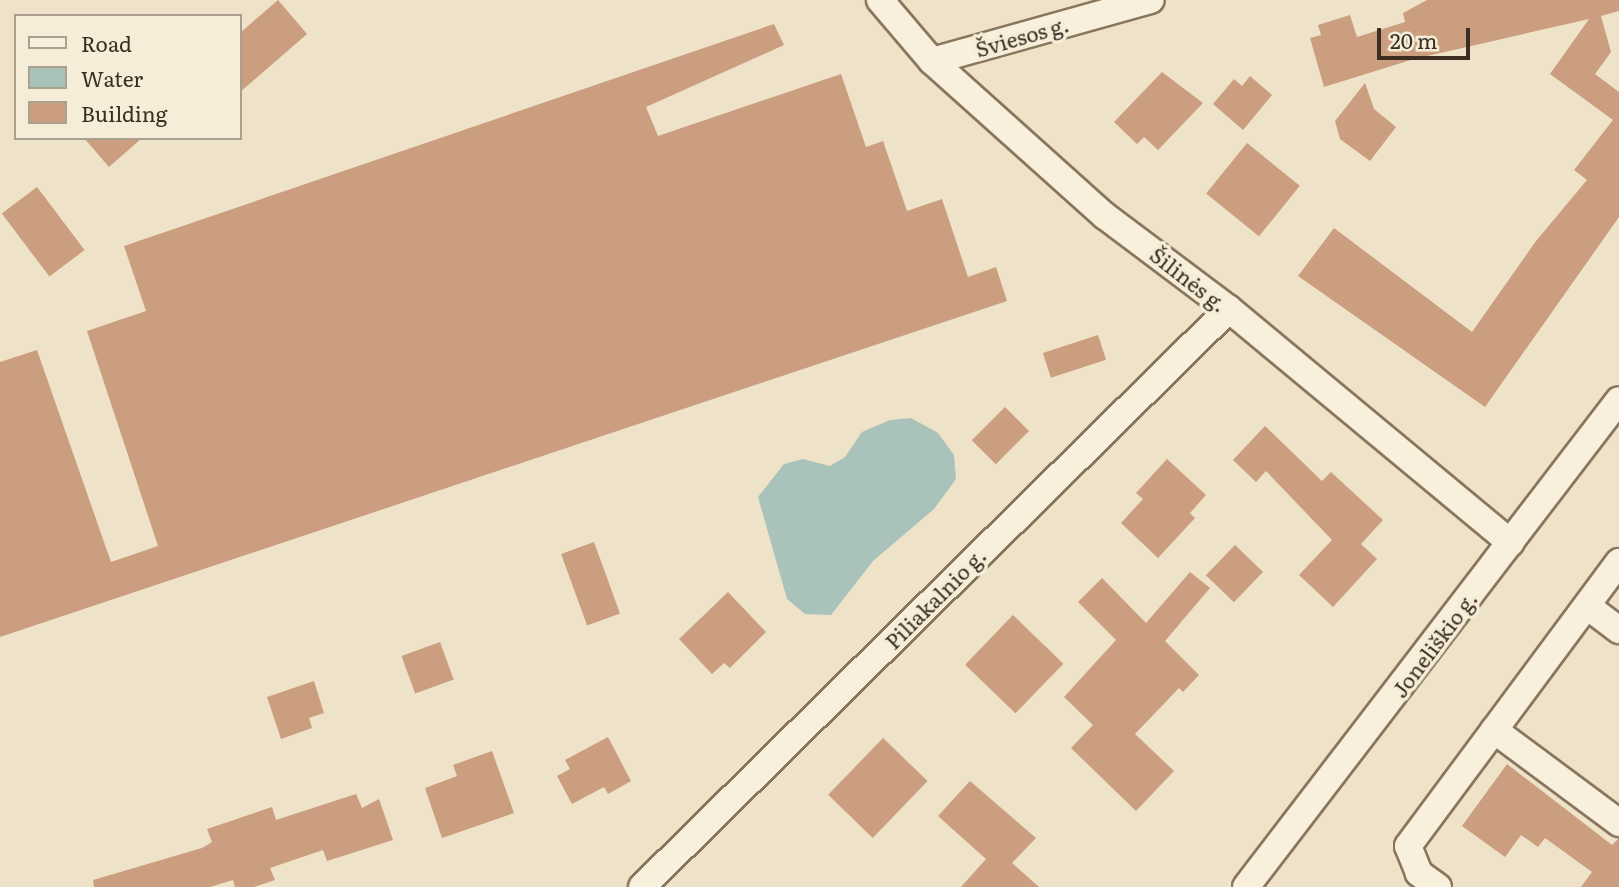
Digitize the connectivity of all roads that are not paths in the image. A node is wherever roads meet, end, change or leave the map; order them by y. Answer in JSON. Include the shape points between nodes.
{"nodes":[{"id":1,"x":880,"y":0,"type":"edge"},
{"id":2,"x":1151,"y":0,"type":"edge"},
{"id":3,"x":932,"y":61,"type":"junction"},
{"id":4,"x":1229,"y":309,"type":"junction"},
{"id":5,"x":1619,"y":400,"type":"edge"},
{"id":6,"x":1511,"y":543,"type":"junction"},
{"id":7,"x":1619,"y":562,"type":"edge"},
{"id":8,"x":1587,"y":606,"type":"junction"},
{"id":9,"x":1619,"y":630,"type":"edge"},
{"id":10,"x":1494,"y":730,"type":"junction"},
{"id":11,"x":1619,"y":823,"type":"edge"},
{"id":12,"x":642,"y":887,"type":"edge"},
{"id":13,"x":1246,"y":887,"type":"edge"},
{"id":14,"x":1438,"y":887,"type":"edge"}],
"edges":[{"from":1,"to":3,"type":"street","name":"Šilinės g."},
{"from":2,"to":3,"type":"street","name":"Šviesos g."},
{"from":3,"to":4,"type":"street","name":"Šilinės g.","via":[[1105,216]]},
{"from":4,"to":6,"type":"street","name":"Šilinės g."},
{"from":4,"to":12,"type":"street","name":"Piliakalnio g."},
{"from":5,"to":6,"type":"street","name":"Joneliškio g."},
{"from":6,"to":13,"type":"street","name":"Joneliškio g."},
{"from":7,"to":8,"type":"street"},
{"from":8,"to":9,"type":"street"},
{"from":8,"to":10,"type":"street"},
{"from":10,"to":11,"type":"street"},
{"from":10,"to":14,"type":"street","via":[[1408,846],[1419,873]]}]}
